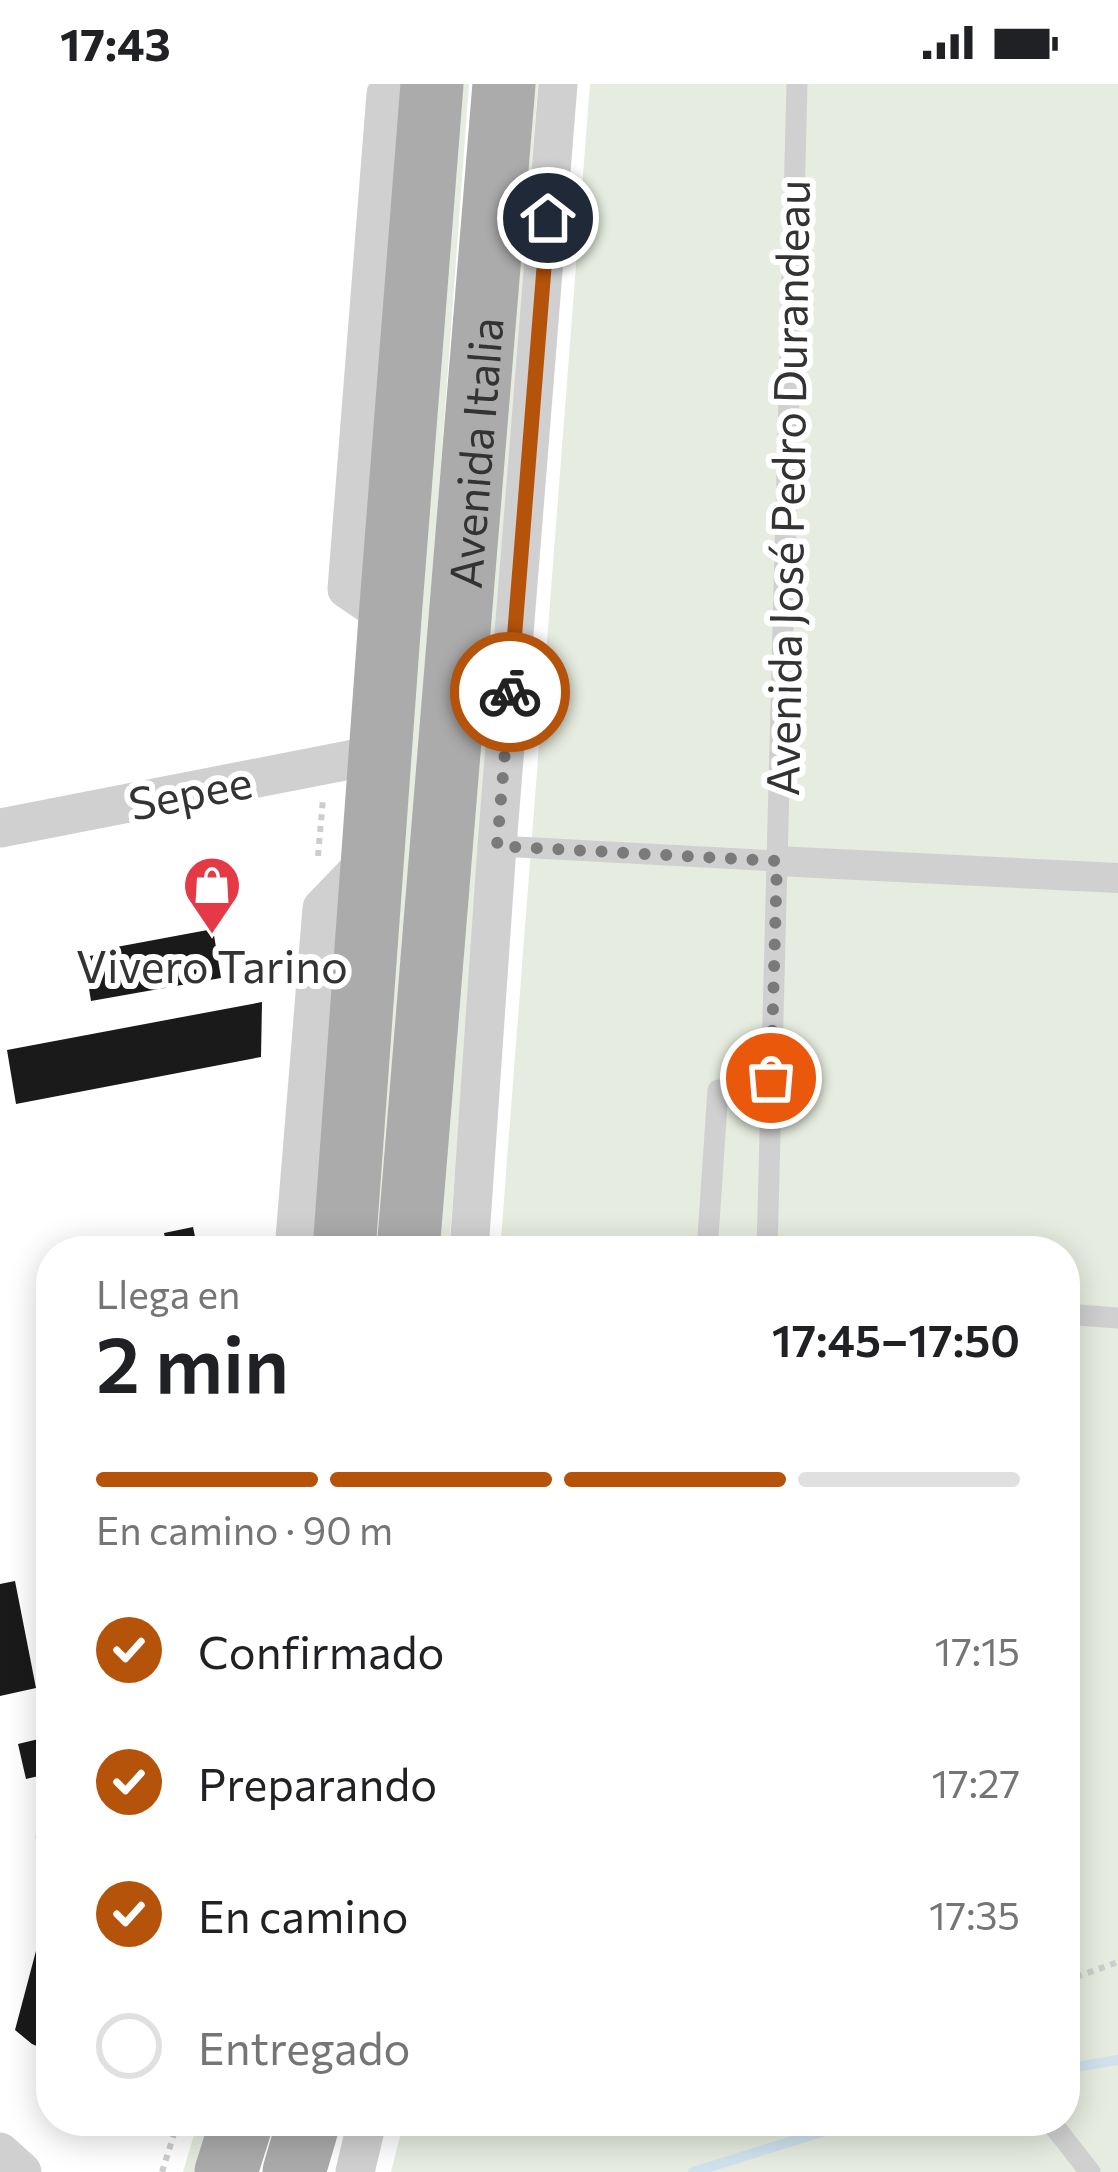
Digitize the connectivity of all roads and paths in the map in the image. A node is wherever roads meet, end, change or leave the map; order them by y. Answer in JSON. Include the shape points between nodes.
{"nodes":[{"id":1,"x":400,"y":84,"type":"edge"},
{"id":2,"x":432,"y":84,"type":"edge"},
{"id":3,"x":504,"y":84,"type":"edge"},
{"id":4,"x":558,"y":84,"type":"edge"},
{"id":5,"x":796,"y":84,"type":"edge"},
{"id":6,"x":390,"y":618,"type":"junction"},
{"id":7,"x":380,"y":754,"type":"junction"},
{"id":8,"x":0,"y":828,"type":"edge"},
{"id":9,"x":497,"y":846,"type":"junction"},
{"id":10,"x":373,"y":855,"type":"junction"},
{"id":11,"x":777,"y":861,"type":"junction"},
{"id":12,"x":1118,"y":878,"type":"edge"},
{"id":13,"x":718,"y":1090,"type":"dead end"},
{"id":14,"x":295,"y":1236,"type":"edge"},
{"id":15,"x":345,"y":1236,"type":"edge"},
{"id":16,"x":409,"y":1236,"type":"edge"},
{"id":17,"x":470,"y":1236,"type":"edge"},
{"id":18,"x":708,"y":1236,"type":"edge"},
{"id":19,"x":767,"y":1236,"type":"edge"},
{"id":20,"x":1080,"y":1315,"type":"edge"},
{"id":21,"x":1118,"y":1318,"type":"edge"},
{"id":22,"x":1118,"y":1962,"type":"edge"},
{"id":23,"x":1080,"y":1976,"type":"edge"},
{"id":24,"x":173,"y":2136,"type":"edge"},
{"id":25,"x":237,"y":2136,"type":"edge"},
{"id":26,"x":305,"y":2136,"type":"edge"},
{"id":27,"x":364,"y":2136,"type":"edge"},
{"id":28,"x":1062,"y":2136,"type":"edge"},
{"id":29,"x":0,"y":2152,"type":"edge"},
{"id":30,"x":22,"y":2172,"type":"edge"},
{"id":31,"x":162,"y":2172,"type":"edge"},
{"id":32,"x":226,"y":2172,"type":"edge"},
{"id":33,"x":294,"y":2172,"type":"edge"},
{"id":34,"x":355,"y":2172,"type":"edge"},
{"id":35,"x":1090,"y":2172,"type":"edge"}],
"edges":[{"from":1,"to":6,"type":"street","name":"Avenida Italia","via":[[386,94],[346,589]]},
{"from":2,"to":6,"type":"main road","name":"Avenida Italia"},
{"from":3,"to":16,"type":"main road","name":"Avenida Italia"},
{"from":4,"to":9,"type":"street","name":"Avenida Italia"},
{"from":5,"to":11,"type":"lane","name":"Avenida José Pedro Durandeau"},
{"from":6,"to":7,"type":"main road","name":"Avenida Italia"},
{"from":7,"to":8,"type":"street","name":"Sepee"},
{"from":7,"to":10,"type":"main road","name":"Avenida Italia"},
{"from":9,"to":11,"type":"lane"},
{"from":9,"to":17,"type":"street","name":"Avenida Italia"},
{"from":10,"to":14,"type":"street","via":[[322,908]]},
{"from":10,"to":15,"type":"main road","name":"Avenida Italia"},
{"from":11,"to":12,"type":"street"},
{"from":11,"to":19,"type":"lane","name":"Avenida José Pedro Durandeau"},
{"from":13,"to":18,"type":"lane"},
{"from":20,"to":21,"type":"lane"},
{"from":22,"to":23,"type":"path"},
{"from":24,"to":31,"type":"path"},
{"from":25,"to":32,"type":"main road"},
{"from":26,"to":33,"type":"main road"},
{"from":27,"to":34,"type":"street"},
{"from":28,"to":35,"type":"lane"},
{"from":29,"to":30,"type":"street"}]}
